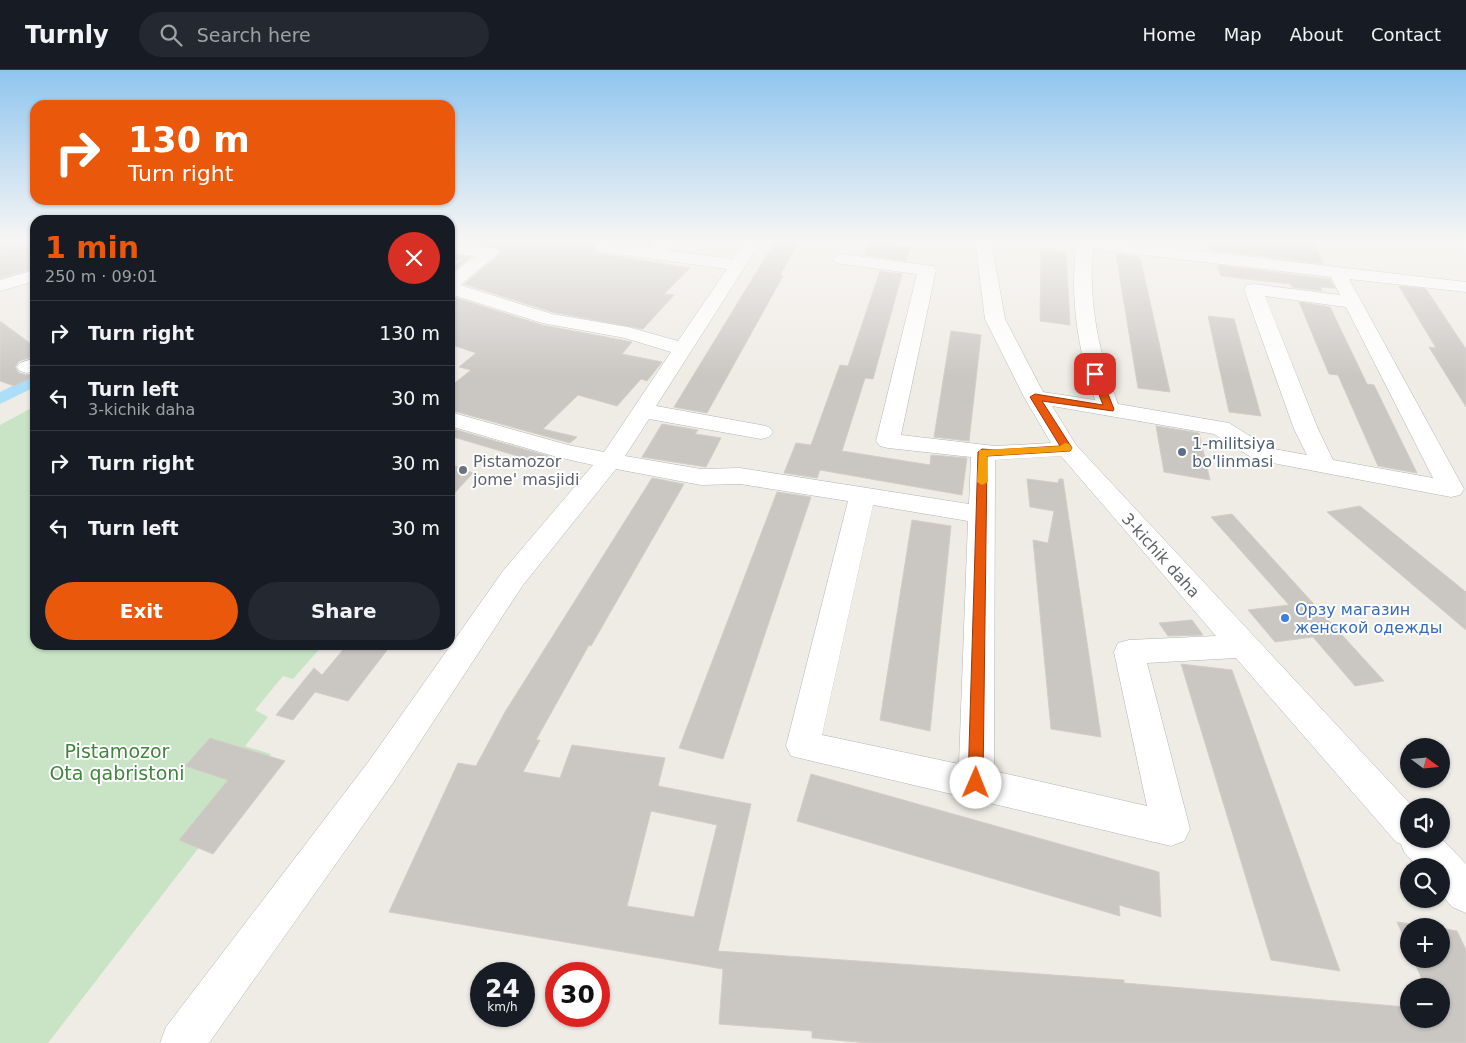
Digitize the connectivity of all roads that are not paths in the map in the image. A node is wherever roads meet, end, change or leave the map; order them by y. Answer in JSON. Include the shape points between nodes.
{"nodes":[{"id":1,"x":724,"y":285,"type":"edge"},
{"id":2,"x":923,"y":285,"type":"edge"},
{"id":3,"x":990,"y":285,"type":"edge"},
{"id":4,"x":1083,"y":285,"type":"edge"},
{"id":5,"x":1344,"y":285,"type":"edge"},
{"id":6,"x":1452,"y":285,"type":"edge"},
{"id":7,"x":1466,"y":287,"type":"edge"},
{"id":8,"x":455,"y":288,"type":"edge"},
{"id":9,"x":1353,"y":302,"type":"junction"},
{"id":10,"x":682,"y":349,"type":"junction"},
{"id":11,"x":1035,"y":397,"type":"junction"},
{"id":12,"x":1109,"y":409,"type":"junction"},
{"id":13,"x":644,"y":411,"type":"junction"},
{"id":14,"x":455,"y":420,"type":"edge"},
{"id":15,"x":761,"y":432,"type":"dead end"},
{"id":16,"x":1067,"y":448,"type":"junction"},
{"id":17,"x":982,"y":452,"type":"junction"},
{"id":18,"x":611,"y":459,"type":"junction"},
{"id":19,"x":1324,"y":466,"type":"junction"},
{"id":20,"x":1458,"y":491,"type":"edge"},
{"id":21,"x":862,"y":495,"type":"junction"},
{"id":22,"x":982,"y":515,"type":"junction"},
{"id":23,"x":1243,"y":646,"type":"junction"},
{"id":24,"x":976,"y":783,"type":"junction"},
{"id":25,"x":1400,"y":820,"type":"edge"},
{"id":26,"x":1425,"y":848,"type":"edge"},
{"id":27,"x":1466,"y":893,"type":"edge"},
{"id":28,"x":182,"y":1043,"type":"edge"}],
"edges":[{"from":1,"to":10,"type":"street"},
{"from":2,"to":17,"type":"street","via":[[888,441]]},
{"from":3,"to":11,"type":"street","name":"3-kichik daha","via":[[995,319]]},
{"from":4,"to":12,"type":"street","via":[[1084,324],[1095,374]]},
{"from":5,"to":9,"type":"street"},
{"from":6,"to":7,"type":"street"},
{"from":8,"to":10,"type":"street","via":[[549,319],[628,333]]},
{"from":9,"to":19,"type":"street","via":[[1253,289],[1306,429]]},
{"from":9,"to":20,"type":"street"},
{"from":10,"to":13,"type":"street"},
{"from":11,"to":12,"type":"street"},
{"from":11,"to":16,"type":"street","name":"3-kichik daha"},
{"from":12,"to":19,"type":"street","via":[[1221,428],[1262,454]]},
{"from":13,"to":15,"type":"street"},
{"from":13,"to":18,"type":"street"},
{"from":14,"to":18,"type":"street","via":[[565,452]]},
{"from":16,"to":17,"type":"street"},
{"from":16,"to":23,"type":"street","name":"3-kichik daha"},
{"from":17,"to":22,"type":"street"},
{"from":18,"to":21,"type":"street","via":[[701,476],[740,476]]},
{"from":18,"to":28,"type":"street","via":[[513,578],[381,772]]},
{"from":19,"to":20,"type":"street"},
{"from":21,"to":22,"type":"street"},
{"from":21,"to":24,"type":"street","via":[[803,746]]},
{"from":22,"to":24,"type":"street"},
{"from":23,"to":24,"type":"street","via":[[1129,652],[1171,829]]},
{"from":23,"to":25,"type":"street","name":"3-kichik daha"},
{"from":26,"to":27,"type":"street"}]}
